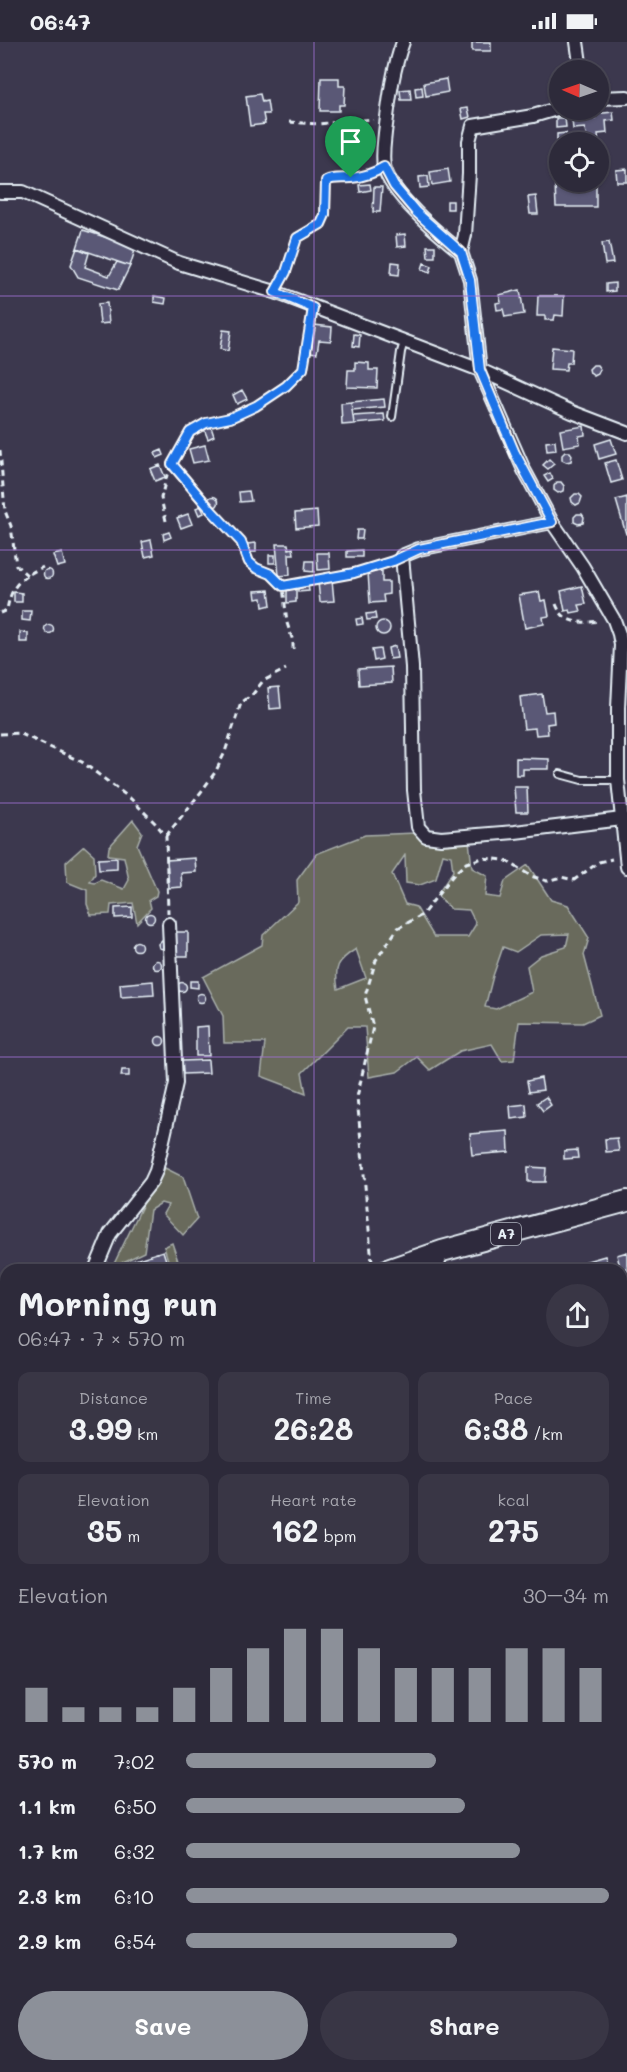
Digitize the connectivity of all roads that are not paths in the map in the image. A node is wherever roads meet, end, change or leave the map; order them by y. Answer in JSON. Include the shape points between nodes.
{"nodes":[{"id":1,"x":403,"y":42,"type":"edge"},
{"id":2,"x":577,"y":42,"type":"edge"},
{"id":3,"x":580,"y":60,"type":"edge"},
{"id":4,"x":609,"y":98,"type":"edge"},
{"id":5,"x":627,"y":98,"type":"edge"},
{"id":6,"x":549,"y":111,"type":"edge"},
{"id":7,"x":0,"y":192,"type":"edge"},
{"id":8,"x":461,"y":252,"type":"junction"},
{"id":9,"x":405,"y":342,"type":"junction"},
{"id":10,"x":480,"y":370,"type":"junction"},
{"id":11,"x":392,"y":417,"type":"dead end"},
{"id":12,"x":627,"y":433,"type":"edge"},
{"id":13,"x":552,"y":522,"type":"junction"},
{"id":14,"x":560,"y":774,"type":"dead end"},
{"id":15,"x":618,"y":780,"type":"junction"},
{"id":16,"x":622,"y":819,"type":"junction"},
{"id":17,"x":626,"y":861,"type":"edge"},
{"id":18,"x":169,"y":924,"type":"road end"},
{"id":19,"x":627,"y":1201,"type":"edge"},
{"id":20,"x":442,"y":1251,"type":"junction"},
{"id":21,"x":98,"y":1264,"type":"edge"},
{"id":22,"x":404,"y":1264,"type":"edge"},
{"id":23,"x":438,"y":1264,"type":"edge"}],
"edges":[{"from":1,"to":8,"type":"street","via":[[392,76],[384,167],[416,212]]},
{"from":2,"to":3,"type":"street"},
{"from":4,"to":5,"type":"street"},
{"from":6,"to":8,"type":"street","via":[[473,126]]},
{"from":7,"to":9,"type":"street","via":[[23,192],[179,263],[275,292]]},
{"from":8,"to":10,"type":"street","via":[[470,280]]},
{"from":9,"to":10,"type":"street"},
{"from":9,"to":11,"type":"lane"},
{"from":10,"to":12,"type":"street"},
{"from":10,"to":13,"type":"street","via":[[515,453]]},
{"from":13,"to":15,"type":"street","via":[[614,620],[621,645]]},
{"from":13,"to":16,"type":"street","via":[[419,549],[402,556],[412,667],[414,790],[420,831],[441,838]]},
{"from":14,"to":15,"type":"lane","via":[[582,780]]},
{"from":15,"to":16,"type":"street"},
{"from":16,"to":17,"type":"street"},
{"from":18,"to":21,"type":"street","via":[[175,1092],[156,1171],[110,1234]]},
{"from":19,"to":20,"type":"main road","number":"A7"},
{"from":20,"to":22,"type":"main road","number":"A7"},
{"from":20,"to":23,"type":"street"}]}
